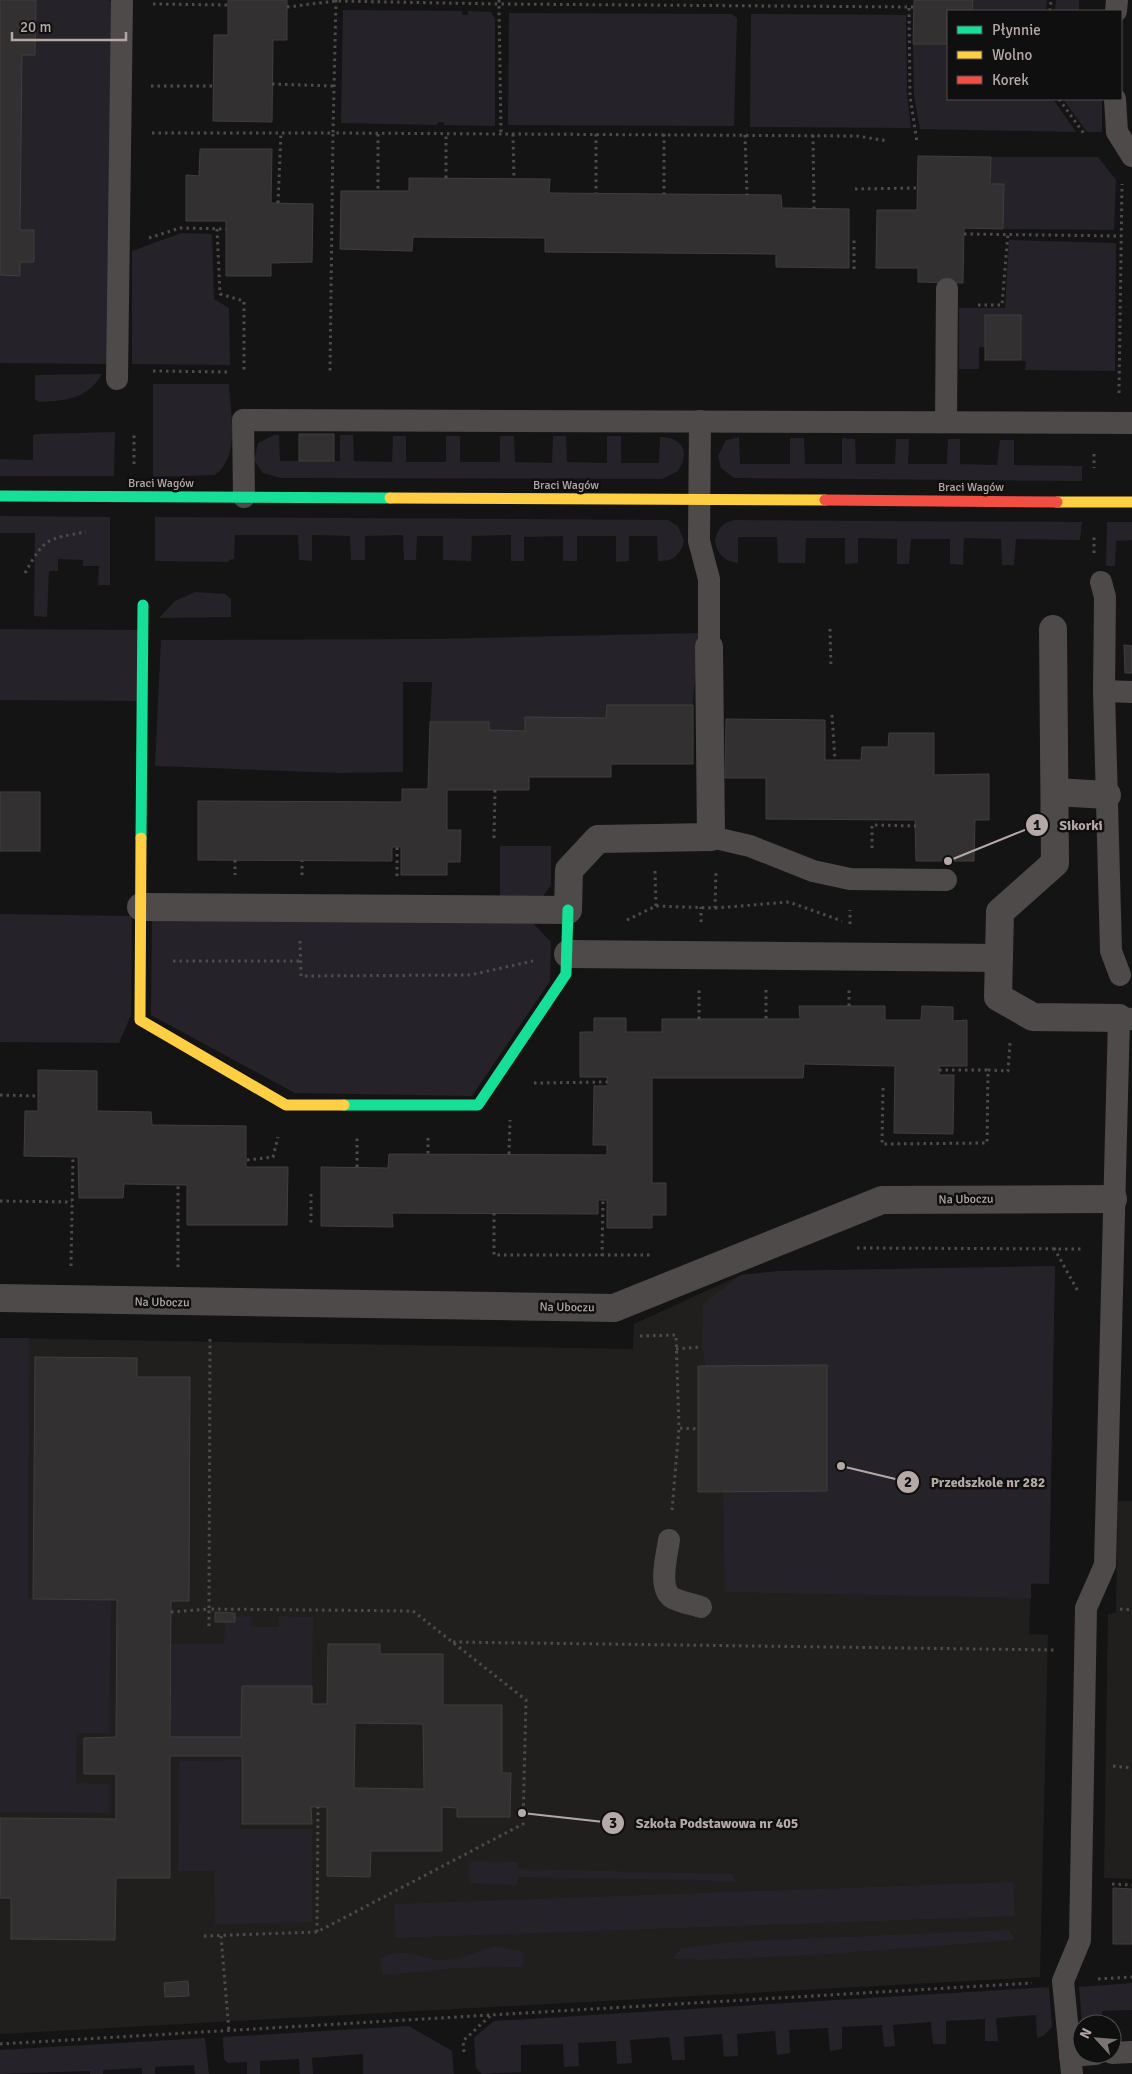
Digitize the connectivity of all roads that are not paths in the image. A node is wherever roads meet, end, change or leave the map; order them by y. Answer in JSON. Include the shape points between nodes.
{"nodes":[{"id":1,"x":122,"y":0,"type":"edge"},
{"id":2,"x":1115,"y":100,"type":"edge"},
{"id":3,"x":1132,"y":156,"type":"edge"},
{"id":4,"x":947,"y":297,"type":"road end"},
{"id":5,"x":117,"y":379,"type":"dead end"},
{"id":6,"x":700,"y":421,"type":"junction"},
{"id":7,"x":946,"y":422,"type":"junction"},
{"id":8,"x":1125,"y":423,"type":"edge"},
{"id":9,"x":0,"y":496,"type":"edge"},
{"id":10,"x":244,"y":497,"type":"junction"},
{"id":11,"x":700,"y":500,"type":"junction"},
{"id":12,"x":1132,"y":502,"type":"edge"},
{"id":13,"x":1101,"y":582,"type":"dead end"},
{"id":14,"x":143,"y":604,"type":"dead end"},
{"id":15,"x":1052,"y":629,"type":"dead end"},
{"id":16,"x":709,"y":647,"type":"joint"},
{"id":17,"x":1104,"y":691,"type":"junction"},
{"id":18,"x":1132,"y":692,"type":"edge"},
{"id":19,"x":1054,"y":792,"type":"junction"},
{"id":20,"x":1107,"y":795,"type":"junction"},
{"id":21,"x":711,"y":837,"type":"junction"},
{"id":22,"x":946,"y":880,"type":"dead end"},
{"id":23,"x":141,"y":907,"type":"junction"},
{"id":24,"x":568,"y":910,"type":"junction"},
{"id":25,"x":568,"y":954,"type":"junction"},
{"id":26,"x":999,"y":958,"type":"junction"},
{"id":27,"x":1120,"y":975,"type":"dead end"},
{"id":28,"x":1125,"y":1019,"type":"edge"},
{"id":29,"x":1113,"y":1199,"type":"junction"},
{"id":30,"x":0,"y":1298,"type":"edge"},
{"id":31,"x":669,"y":1540,"type":"road end"},
{"id":32,"x":701,"y":1607,"type":"dead end"},
{"id":33,"x":1071,"y":2065,"type":"edge"}],
"edges":[{"from":1,"to":5,"type":"lane"},
{"from":2,"to":3,"type":"lane","via":[[1117,132]]},
{"from":4,"to":7,"type":"lane"},
{"from":6,"to":7,"type":"lane"},
{"from":6,"to":10,"type":"lane","via":[[243,420]]},
{"from":6,"to":11,"type":"lane"},
{"from":7,"to":8,"type":"lane"},
{"from":9,"to":10,"type":"street","name":"Braci Wagów"},
{"from":10,"to":11,"type":"street","name":"Braci Wagów"},
{"from":11,"to":12,"type":"street","name":"Braci Wagów"},
{"from":11,"to":16,"type":"lane","via":[[700,541],[709,578]]},
{"from":13,"to":17,"type":"lane","via":[[1105,597]]},
{"from":14,"to":23,"type":"street"},
{"from":15,"to":19,"type":"street"},
{"from":16,"to":21,"type":"street"},
{"from":17,"to":18,"type":"lane"},
{"from":17,"to":20,"type":"lane"},
{"from":19,"to":20,"type":"street"},
{"from":19,"to":26,"type":"street","via":[[1055,863],[1000,912]]},
{"from":20,"to":27,"type":"lane","via":[[1111,951]]},
{"from":21,"to":22,"type":"lane","via":[[750,846],[812,871],[850,879]]},
{"from":21,"to":24,"type":"street","via":[[598,839],[569,870]]},
{"from":23,"to":24,"type":"street"},
{"from":23,"to":25,"type":"street","via":[[140,1020],[286,1105],[478,1105],[566,974]]},
{"from":24,"to":25,"type":"street"},
{"from":25,"to":26,"type":"street"},
{"from":26,"to":28,"type":"street","via":[[998,997],[1033,1017]]},
{"from":28,"to":29,"type":"lane"},
{"from":29,"to":30,"type":"street","name":"Na Uboczu","via":[[882,1200],[614,1308]]},
{"from":29,"to":33,"type":"lane","via":[[1105,1565],[1086,1608],[1080,1940],[1063,1981]]},
{"from":31,"to":32,"type":"lane","via":[[666,1590],[672,1598]]}]}
